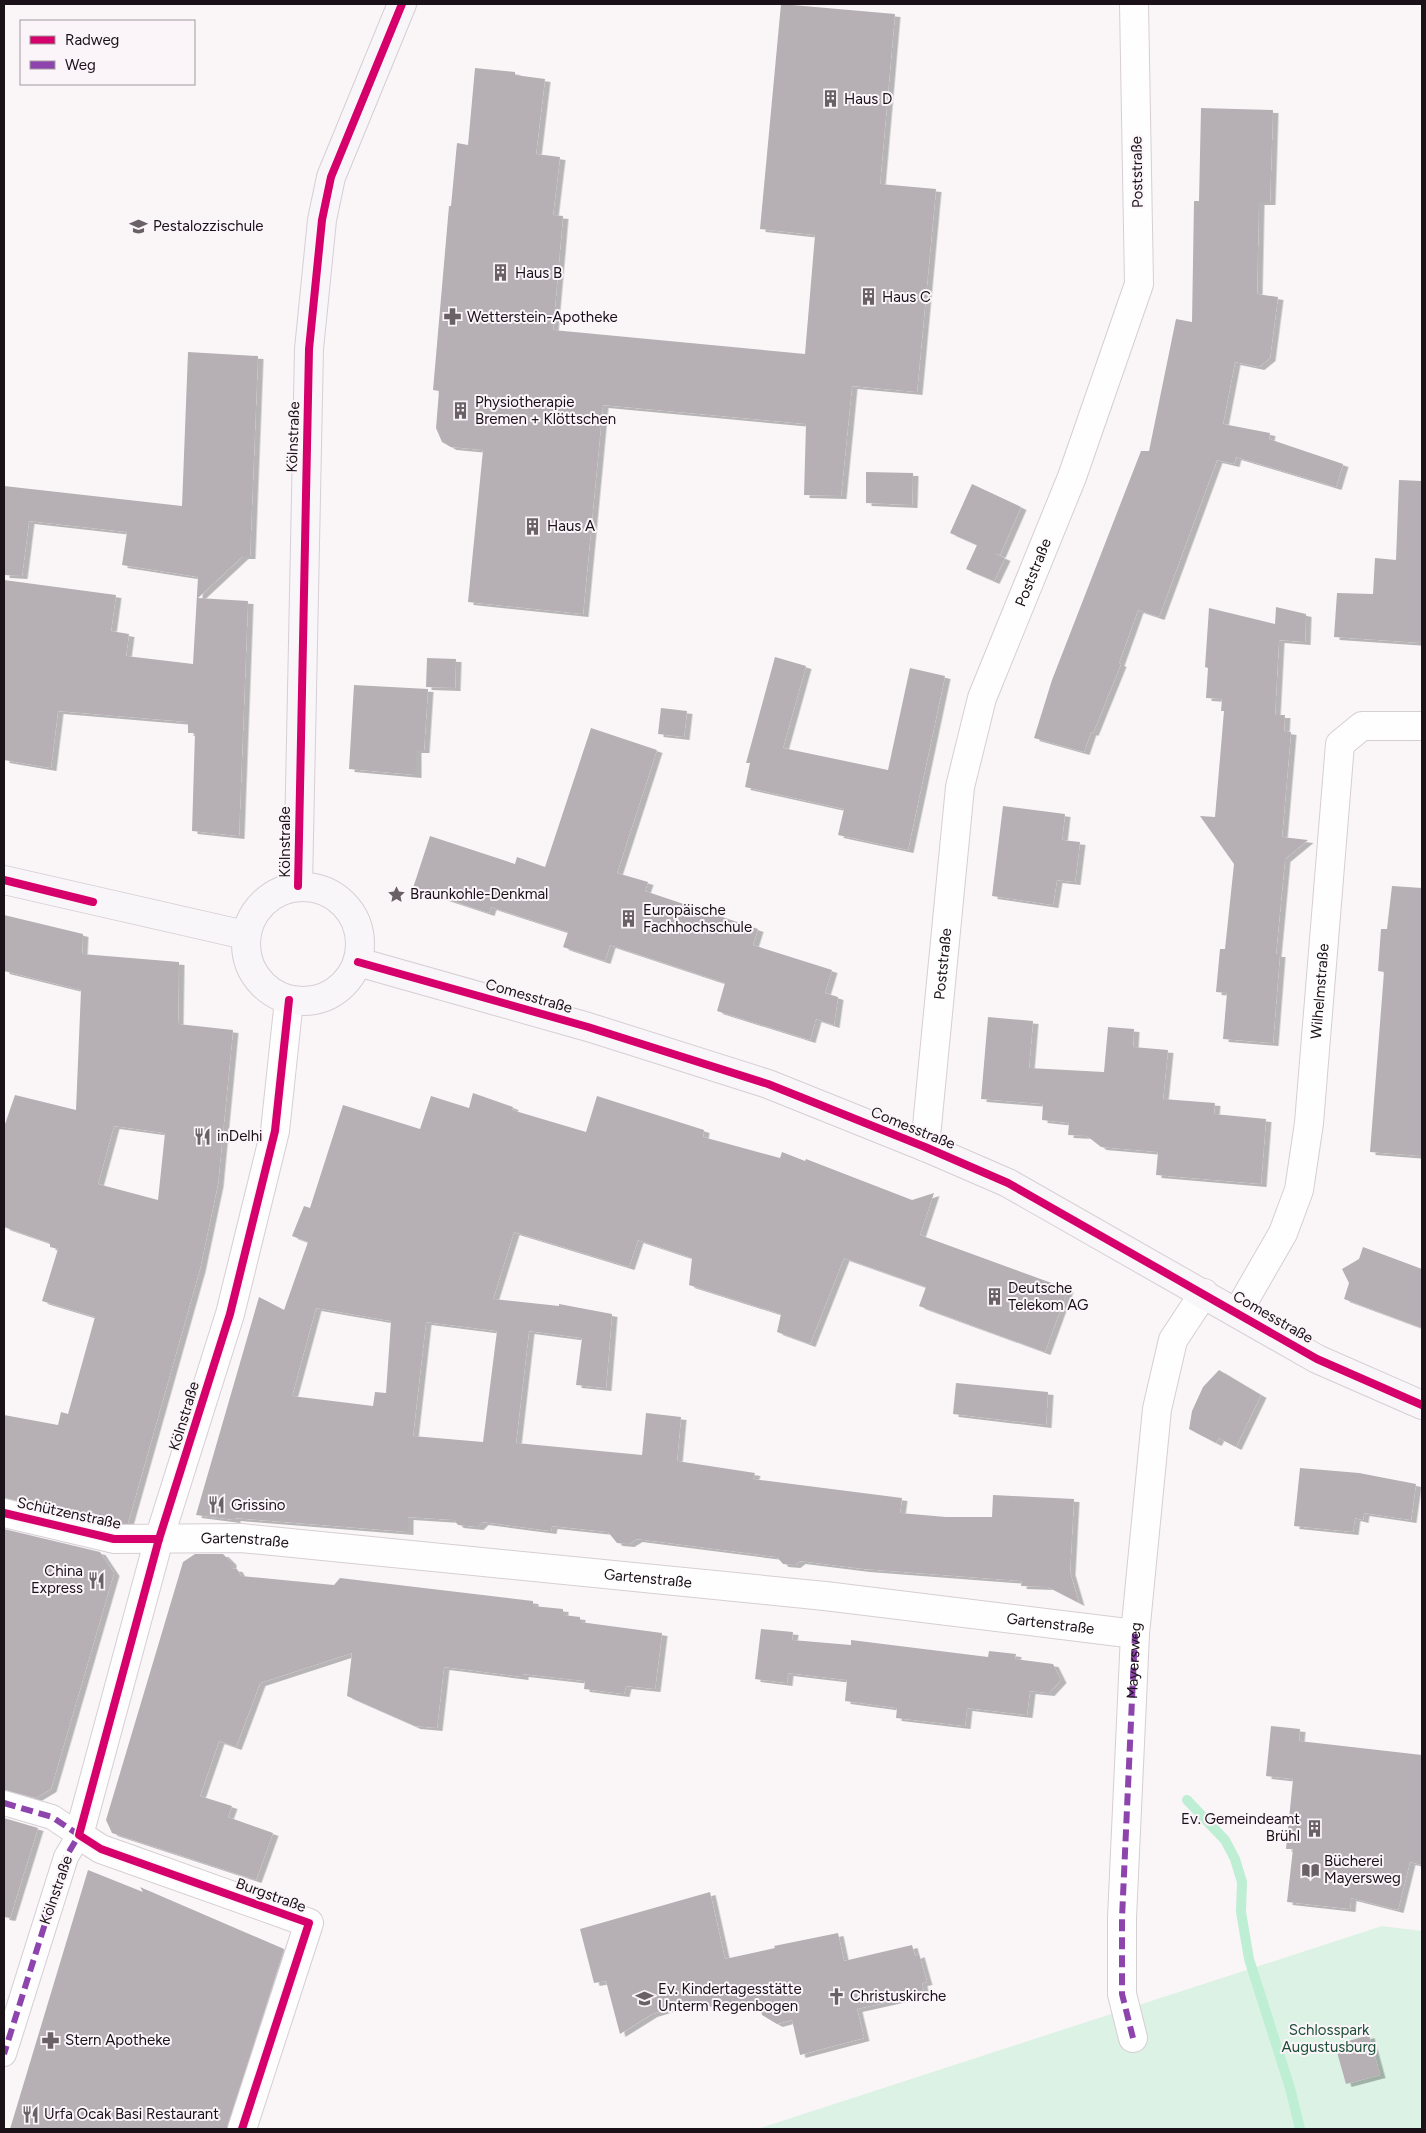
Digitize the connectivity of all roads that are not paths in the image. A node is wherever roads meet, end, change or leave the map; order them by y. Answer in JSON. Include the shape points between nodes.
{"nodes":[{"id":1,"x":402,"y":4,"type":"edge"},
{"id":2,"x":1134,"y":4,"type":"edge"},
{"id":3,"x":1422,"y":726,"type":"edge"},
{"id":4,"x":4,"y":880,"type":"edge"},
{"id":5,"x":298,"y":886,"type":"junction"},
{"id":6,"x":245,"y":935,"type":"junction"},
{"id":7,"x":358,"y":962,"type":"junction"},
{"id":8,"x":289,"y":1000,"type":"junction"},
{"id":9,"x":925,"y":1147,"type":"junction"},
{"id":10,"x":1204,"y":1293,"type":"junction"},
{"id":11,"x":1237,"y":1313,"type":"junction"},
{"id":12,"x":1422,"y":1405,"type":"edge"},
{"id":13,"x":4,"y":1513,"type":"edge"},
{"id":14,"x":159,"y":1539,"type":"junction"},
{"id":15,"x":1135,"y":1634,"type":"junction"},
{"id":16,"x":4,"y":1803,"type":"edge"},
{"id":17,"x":79,"y":1835,"type":"junction"},
{"id":18,"x":1133,"y":2038,"type":"dead end"},
{"id":19,"x":4,"y":2054,"type":"edge"},
{"id":20,"x":242,"y":2129,"type":"edge"}],
"edges":[{"from":1,"to":5,"type":"main road","name":"Kölnstraße","via":[[331,177],[322,220],[309,349]]},
{"from":2,"to":9,"type":"street","name":"Poststraße","via":[[1139,284],[1072,477],[982,698],[975,725],[960,788]]},
{"from":3,"to":11,"type":"street","name":"Wilhelmstraße","via":[[1362,726],[1340,744],[1309,1123],[1299,1190],[1282,1233]]},
{"from":4,"to":6,"type":"main road"},
{"from":5,"to":6,"type":"main road","via":[[269,896],[258,907]]},
{"from":5,"to":7,"type":"main road","via":[[317,888],[335,895],[349,908],[358,924],[361,944]]},
{"from":6,"to":8,"type":"main road","via":[[245,952],[260,983]]},
{"from":7,"to":8,"type":"main road","via":[[350,978],[338,990],[323,998]]},
{"from":7,"to":9,"type":"main road","name":"Comesstraße","via":[[588,1027],[768,1084]]},
{"from":8,"to":14,"type":"street","name":"Kölnstraße","via":[[275,1131],[230,1314]]},
{"from":9,"to":10,"type":"main road","name":"Comesstraße","via":[[1008,1183]]},
{"from":10,"to":11,"type":"main road","name":"Comesstraße"},
{"from":10,"to":15,"type":"street","name":"Mayersweg","via":[[1173,1340],[1157,1409]]},
{"from":11,"to":12,"type":"main road","name":"Comesstraße","via":[[1317,1359]]},
{"from":13,"to":14,"type":"street","name":"Schützenstraße","via":[[114,1539]]},
{"from":14,"to":15,"type":"street","name":"Gartenstraße","via":[[241,1538],[825,1596]]},
{"from":14,"to":17,"type":"street","name":"Kölnstraße"},
{"from":15,"to":18,"type":"street","name":"Mayersweg","via":[[1122,1918],[1122,1994]]},
{"from":16,"to":17,"type":"street","via":[[52,1817]]},
{"from":17,"to":19,"type":"street","name":"Kölnstraße","via":[[66,1857]]},
{"from":17,"to":20,"type":"street","name":"Burgstraße","via":[[101,1849],[309,1924]]}]}
